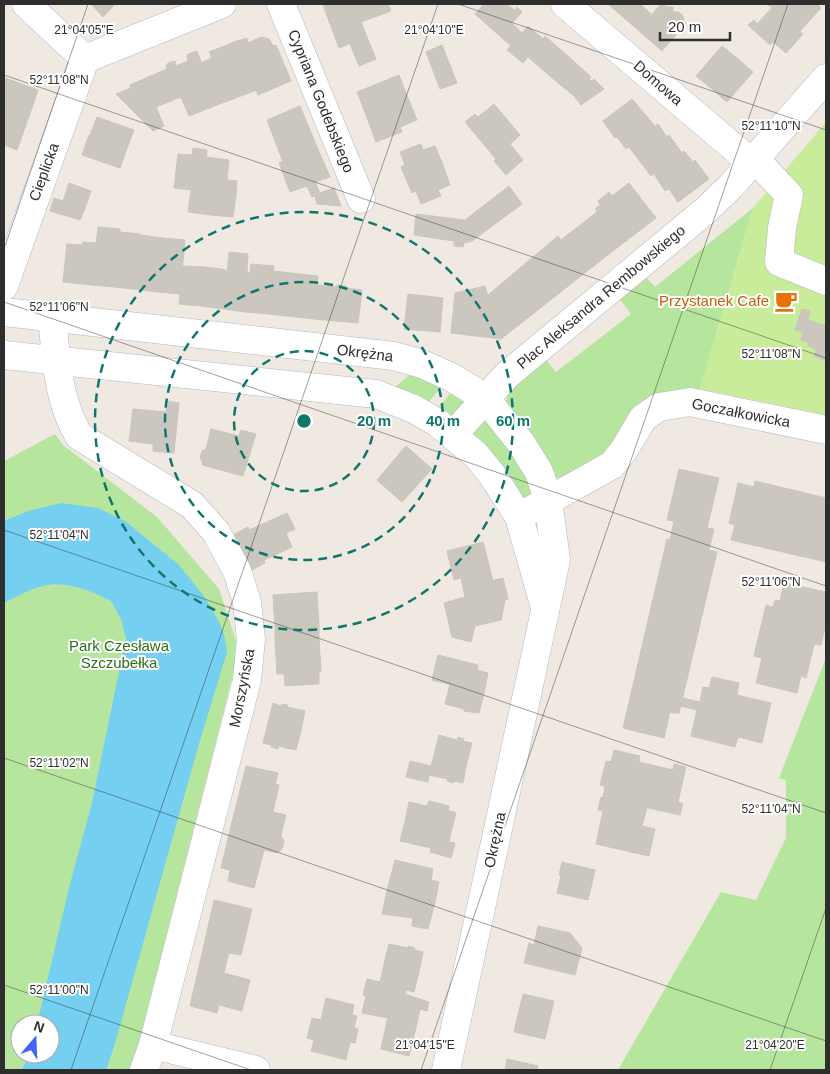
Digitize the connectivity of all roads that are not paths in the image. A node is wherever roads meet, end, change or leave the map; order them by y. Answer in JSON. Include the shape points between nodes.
{"nodes":[{"id":1,"x":26,"y":4,"type":"edge"},
{"id":2,"x":222,"y":4,"type":"edge"},
{"id":3,"x":281,"y":4,"type":"edge"},
{"id":4,"x":565,"y":4,"type":"edge"},
{"id":5,"x":85,"y":59,"type":"junction"},
{"id":6,"x":826,"y":78,"type":"edge"},
{"id":7,"x":754,"y":161,"type":"junction"},
{"id":8,"x":361,"y":199,"type":"dead end"},
{"id":9,"x":826,"y":281,"type":"edge"},
{"id":10,"x":4,"y":286,"type":"edge"},
{"id":11,"x":4,"y":312,"type":"edge"},
{"id":12,"x":52,"y":319,"type":"junction"},
{"id":13,"x":4,"y":355,"type":"edge"},
{"id":14,"x":57,"y":362,"type":"junction"},
{"id":15,"x":485,"y":398,"type":"junction"},
{"id":16,"x":826,"y":430,"type":"edge"},
{"id":17,"x":453,"y":434,"type":"junction"},
{"id":18,"x":548,"y":499,"type":"junction"},
{"id":19,"x":519,"y":518,"type":"junction"},
{"id":20,"x":545,"y":611,"type":"junction"},
{"id":21,"x":153,"y":1045,"type":"junction"},
{"id":22,"x":144,"y":1070,"type":"edge"},
{"id":23,"x":256,"y":1070,"type":"edge"},
{"id":24,"x":446,"y":1070,"type":"edge"}],
"edges":[{"from":1,"to":5,"type":"street"},
{"from":2,"to":5,"type":"street"},
{"from":3,"to":8,"type":"street","name":"Cypriana Godebskiego"},
{"from":4,"to":7,"type":"street","name":"Domowa"},
{"from":5,"to":10,"type":"street","name":"Cieplicka"},
{"from":6,"to":7,"type":"street","name":"Plac Aleksandra Rembowskiego"},
{"from":7,"to":9,"type":"street","name":"Domowa","via":[[789,195],[779,262]]},
{"from":7,"to":15,"type":"street","name":"Plac Aleksandra Rembowskiego","via":[[705,211],[507,375]]},
{"from":11,"to":12,"type":"street","name":"Okrężna"},
{"from":12,"to":14,"type":"street","name":"Morszyńska"},
{"from":12,"to":15,"type":"street","name":"Okrężna","via":[[394,356],[451,377]]},
{"from":13,"to":14,"type":"street","name":"Okrężna"},
{"from":14,"to":17,"type":"street","name":"Okrężna","via":[[376,394],[414,409]]},
{"from":14,"to":21,"type":"street","name":"Morszyńska","via":[[59,385],[70,420],[79,436],[192,504],[216,532],[237,571],[247,602],[251,639],[247,680]]},
{"from":15,"to":17,"type":"street","name":"Plac Aleksandra Rembowskiego"},
{"from":15,"to":18,"type":"street","name":"Okrężna","via":[[526,450],[539,472]]},
{"from":16,"to":18,"type":"street","name":"Goczałkowicka","via":[[690,402],[659,407],[643,418],[612,464]]},
{"from":17,"to":19,"type":"street","name":"Okrężna","via":[[493,476]]},
{"from":18,"to":19,"type":"street","name":"Goczałkowicka"},
{"from":18,"to":20,"type":"street","name":"Okrężna","via":[[556,560]]},
{"from":19,"to":20,"type":"street","name":"Okrężna"},
{"from":20,"to":24,"type":"street","name":"Okrężna"},
{"from":21,"to":22,"type":"street","name":"Morszyńska"},
{"from":21,"to":23,"type":"street"}]}
